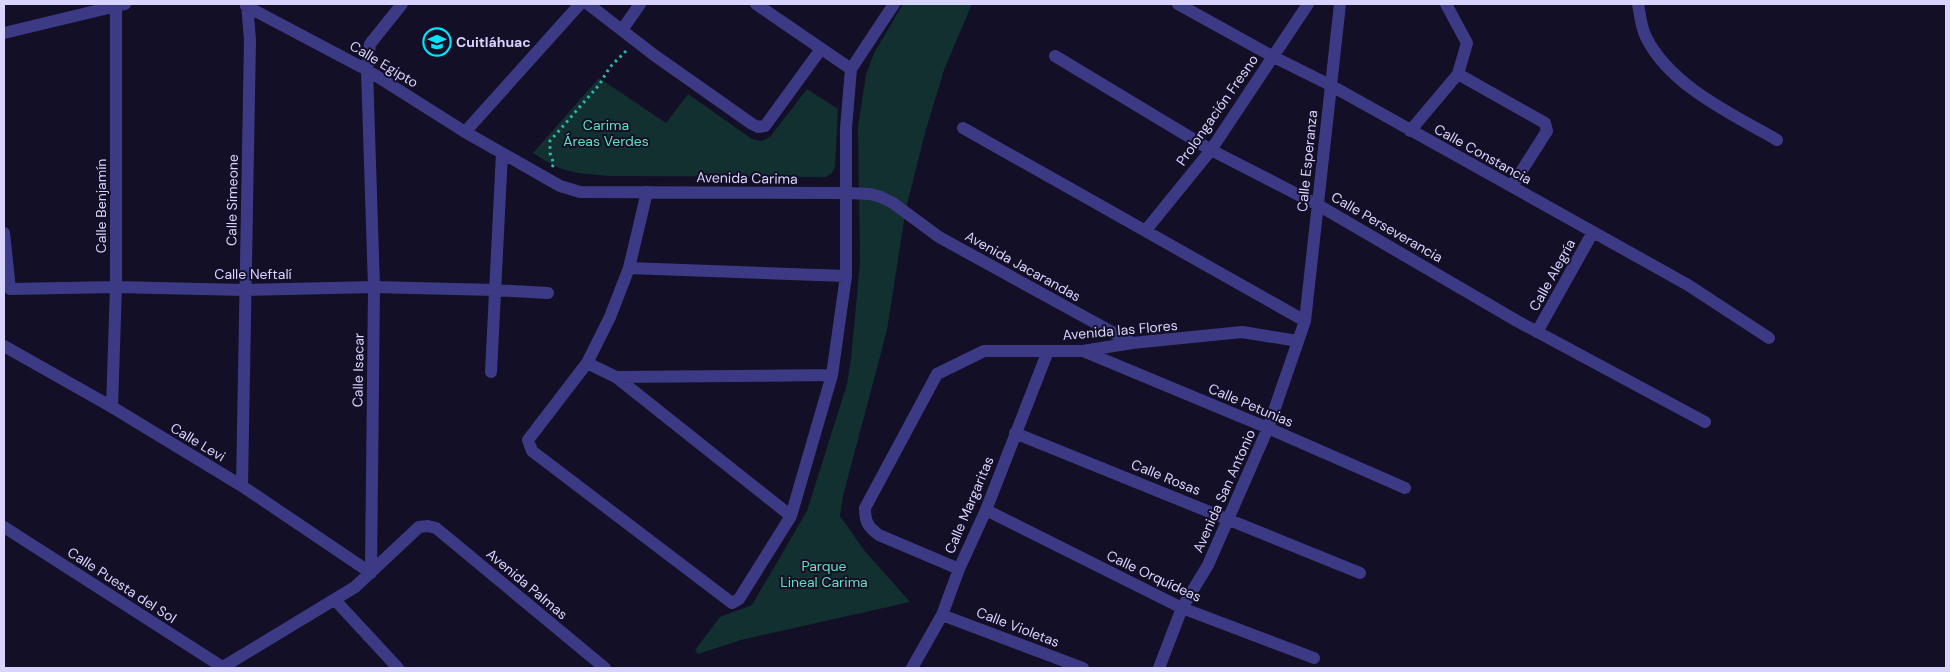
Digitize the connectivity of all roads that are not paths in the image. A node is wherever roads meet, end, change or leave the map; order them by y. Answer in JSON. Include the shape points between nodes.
{"nodes":[{"id":1,"x":402,"y":4,"type":"edge"},
{"id":2,"x":580,"y":4,"type":"edge"},
{"id":3,"x":588,"y":4,"type":"edge"},
{"id":4,"x":640,"y":4,"type":"edge"},
{"id":5,"x":894,"y":4,"type":"edge"},
{"id":6,"x":1178,"y":4,"type":"edge"},
{"id":7,"x":1308,"y":4,"type":"edge"},
{"id":8,"x":1340,"y":4,"type":"edge"},
{"id":9,"x":1446,"y":4,"type":"edge"},
{"id":10,"x":1638,"y":4,"type":"edge"},
{"id":11,"x":120,"y":5,"type":"edge"},
{"id":12,"x":246,"y":5,"type":"edge"},
{"id":13,"x":762,"y":6,"type":"edge"},
{"id":14,"x":622,"y":30,"type":"junction"},
{"id":15,"x":4,"y":33,"type":"edge"},
{"id":16,"x":821,"y":49,"type":"junction"},
{"id":17,"x":1055,"y":56,"type":"dead end"},
{"id":18,"x":1272,"y":56,"type":"junction"},
{"id":19,"x":850,"y":69,"type":"junction"},
{"id":20,"x":367,"y":70,"type":"junction"},
{"id":21,"x":1458,"y":74,"type":"junction"},
{"id":22,"x":1330,"y":85,"type":"junction"},
{"id":23,"x":963,"y":128,"type":"dead end"},
{"id":24,"x":1410,"y":131,"type":"junction"},
{"id":25,"x":465,"y":132,"type":"junction"},
{"id":26,"x":1777,"y":140,"type":"dead end"},
{"id":27,"x":1211,"y":150,"type":"junction"},
{"id":28,"x":502,"y":153,"type":"junction"},
{"id":29,"x":546,"y":178,"type":"joint"},
{"id":30,"x":1512,"y":186,"type":"junction"},
{"id":31,"x":647,"y":192,"type":"junction"},
{"id":32,"x":847,"y":194,"type":"junction"},
{"id":33,"x":1318,"y":205,"type":"junction"},
{"id":34,"x":903,"y":210,"type":"joint"},
{"id":35,"x":1146,"y":230,"type":"junction"},
{"id":36,"x":1593,"y":232,"type":"junction"},
{"id":37,"x":4,"y":233,"type":"edge"},
{"id":38,"x":629,"y":268,"type":"junction"},
{"id":39,"x":846,"y":276,"type":"junction"},
{"id":40,"x":116,"y":287,"type":"junction"},
{"id":41,"x":374,"y":287,"type":"junction"},
{"id":42,"x":245,"y":290,"type":"junction"},
{"id":43,"x":495,"y":290,"type":"junction"},
{"id":44,"x":548,"y":293,"type":"dead end"},
{"id":45,"x":1305,"y":321,"type":"junction"},
{"id":46,"x":1537,"y":332,"type":"junction"},
{"id":47,"x":1769,"y":338,"type":"dead end"},
{"id":48,"x":1298,"y":341,"type":"junction"},
{"id":49,"x":1132,"y":343,"type":"junction"},
{"id":50,"x":4,"y":346,"type":"edge"},
{"id":51,"x":1048,"y":351,"type":"junction"},
{"id":52,"x":1083,"y":351,"type":"junction"},
{"id":53,"x":586,"y":363,"type":"junction"},
{"id":54,"x":491,"y":372,"type":"dead end"},
{"id":55,"x":832,"y":375,"type":"junction"},
{"id":56,"x":616,"y":377,"type":"junction"},
{"id":57,"x":112,"y":407,"type":"junction"},
{"id":58,"x":1705,"y":422,"type":"dead end"},
{"id":59,"x":1268,"y":428,"type":"junction"},
{"id":60,"x":1015,"y":433,"type":"junction"},
{"id":61,"x":242,"y":486,"type":"junction"},
{"id":62,"x":1405,"y":488,"type":"dead end"},
{"id":63,"x":986,"y":510,"type":"junction"},
{"id":64,"x":791,"y":516,"type":"junction"},
{"id":65,"x":1228,"y":518,"type":"junction"},
{"id":66,"x":4,"y":527,"type":"edge"},
{"id":67,"x":959,"y":569,"type":"junction"},
{"id":68,"x":371,"y":573,"type":"junction"},
{"id":69,"x":1360,"y":573,"type":"dead end"},
{"id":70,"x":335,"y":600,"type":"junction"},
{"id":71,"x":1182,"y":608,"type":"junction"},
{"id":72,"x":942,"y":614,"type":"junction"},
{"id":73,"x":1314,"y":658,"type":"dead end"},
{"id":74,"x":224,"y":668,"type":"edge"},
{"id":75,"x":398,"y":668,"type":"edge"},
{"id":76,"x":605,"y":668,"type":"edge"},
{"id":77,"x":912,"y":668,"type":"edge"},
{"id":78,"x":1083,"y":668,"type":"edge"},
{"id":79,"x":1159,"y":668,"type":"edge"}],
"edges":[{"from":1,"to":20,"type":"street","name":"Calle Isacar","via":[[370,44]]},
{"from":2,"to":25,"type":"street"},
{"from":3,"to":14,"type":"street"},
{"from":4,"to":14,"type":"street"},
{"from":5,"to":19,"type":"street"},
{"from":6,"to":18,"type":"street","name":"Calle Constancia"},
{"from":7,"to":18,"type":"street","name":"Prolongación Fresno"},
{"from":8,"to":22,"type":"street","name":"Calle Esperanza"},
{"from":9,"to":21,"type":"street","via":[[1467,42]]},
{"from":10,"to":26,"type":"street","via":[[1644,36],[1656,55],[1692,90]]},
{"from":11,"to":15,"type":"street"},
{"from":11,"to":40,"type":"street","name":"Calle Benjamín"},
{"from":12,"to":20,"type":"street","name":"Calle Egipto"},
{"from":12,"to":42,"type":"street","name":"Calle Simeone","via":[[250,40]]},
{"from":13,"to":16,"type":"street"},
{"from":14,"to":16,"type":"street","via":[[758,126],[765,126]]},
{"from":16,"to":19,"type":"street"},
{"from":17,"to":27,"type":"street","name":"Calle Perseverancia"},
{"from":18,"to":22,"type":"street","name":"Calle Constancia"},
{"from":18,"to":27,"type":"street","name":"Prolongación Fresno"},
{"from":19,"to":32,"type":"street","via":[[846,128]]},
{"from":20,"to":25,"type":"street","name":"Calle Egipto"},
{"from":20,"to":41,"type":"street","name":"Calle Isacar"},
{"from":21,"to":24,"type":"street"},
{"from":21,"to":30,"type":"street","via":[[1545,123],[1547,131]]},
{"from":22,"to":24,"type":"street","name":"Calle Constancia"},
{"from":22,"to":33,"type":"street","name":"Calle Esperanza"},
{"from":23,"to":35,"type":"street"},
{"from":24,"to":30,"type":"street","name":"Calle Constancia"},
{"from":25,"to":28,"type":"street","name":"Calle Egipto"},
{"from":27,"to":33,"type":"street","name":"Calle Perseverancia"},
{"from":27,"to":35,"type":"street","name":"Prolongación Fresno"},
{"from":28,"to":29,"type":"street","name":"Calle Egipto"},
{"from":28,"to":43,"type":"street"},
{"from":29,"to":31,"type":"street","name":"Avenida Carima","via":[[580,192]]},
{"from":30,"to":36,"type":"street","name":"Calle Constancia"},
{"from":31,"to":32,"type":"street","name":"Avenida Carima"},
{"from":31,"to":38,"type":"street"},
{"from":32,"to":34,"type":"street","name":"Avenida Carima","via":[[881,197]]},
{"from":32,"to":39,"type":"street"},
{"from":33,"to":45,"type":"street","name":"Calle Esperanza"},
{"from":33,"to":46,"type":"street","name":"Calle Perseverancia"},
{"from":34,"to":49,"type":"street","name":"Avenida Jacarandas","via":[[939,237]]},
{"from":35,"to":45,"type":"street"},
{"from":36,"to":46,"type":"street","name":"Calle Alegría"},
{"from":36,"to":47,"type":"street","name":"Calle Constancia","via":[[1688,285]]},
{"from":37,"to":40,"type":"street","name":"Calle Neftalí","via":[[10,289]]},
{"from":38,"to":39,"type":"street"},
{"from":38,"to":53,"type":"street","via":[[610,317]]},
{"from":39,"to":55,"type":"street"},
{"from":40,"to":42,"type":"street","name":"Calle Neftalí"},
{"from":40,"to":57,"type":"street","name":"Calle Benjamín"},
{"from":41,"to":42,"type":"street","name":"Calle Neftalí"},
{"from":41,"to":43,"type":"street","name":"Calle Neftalí"},
{"from":41,"to":68,"type":"street","name":"Calle Isacar"},
{"from":42,"to":61,"type":"street","name":"Calle Simeone"},
{"from":43,"to":44,"type":"street","name":"Calle Neftalí"},
{"from":43,"to":54,"type":"street"},
{"from":45,"to":48,"type":"street","name":"Avenida San Antonio"},
{"from":46,"to":58,"type":"street","name":"Calle Perseverancia"},
{"from":48,"to":49,"type":"street","name":"Avenida las Flores","via":[[1242,332]]},
{"from":48,"to":59,"type":"street","name":"Avenida San Antonio"},
{"from":49,"to":52,"type":"street","name":"Avenida las Flores"},
{"from":50,"to":57,"type":"street","name":"Calle Levi"},
{"from":51,"to":52,"type":"street","name":"Avenida las Flores"},
{"from":51,"to":60,"type":"street","name":"Calle Margaritas"},
{"from":51,"to":67,"type":"street","name":"Avenida las Flores","via":[[984,350],[937,374],[865,508],[869,528],[879,535]]},
{"from":52,"to":59,"type":"street","name":"Calle Petunias"},
{"from":53,"to":56,"type":"street"},
{"from":53,"to":64,"type":"street","via":[[528,440],[532,451],[732,603],[739,599]]},
{"from":55,"to":56,"type":"street"},
{"from":55,"to":64,"type":"street"},
{"from":56,"to":64,"type":"street"},
{"from":57,"to":61,"type":"street","name":"Calle Levi"},
{"from":59,"to":62,"type":"street","name":"Calle Petunias"},
{"from":59,"to":65,"type":"street","name":"Avenida San Antonio"},
{"from":60,"to":63,"type":"street","name":"Calle Margaritas"},
{"from":60,"to":65,"type":"street","name":"Calle Rosas"},
{"from":61,"to":68,"type":"street","name":"Calle Levi"},
{"from":63,"to":67,"type":"street","name":"Calle Margaritas"},
{"from":63,"to":71,"type":"street","name":"Calle Orquídeas"},
{"from":65,"to":69,"type":"street","name":"Calle Rosas"},
{"from":65,"to":71,"type":"street","name":"Avenida San Antonio","via":[[1208,565]]},
{"from":66,"to":74,"type":"street","name":"Calle Puesta del Sol"},
{"from":67,"to":72,"type":"street","name":"Calle Margaritas"},
{"from":68,"to":70,"type":"street"},
{"from":68,"to":76,"type":"street","name":"Avenida Palmas","via":[[418,527],[436,528]]},
{"from":70,"to":74,"type":"street"},
{"from":70,"to":75,"type":"street"},
{"from":71,"to":73,"type":"street","name":"Calle Orquídeas"},
{"from":71,"to":79,"type":"street","name":"Avenida San Antonio"},
{"from":72,"to":77,"type":"street","name":"Calle Margaritas"},
{"from":72,"to":78,"type":"street","name":"Calle Violetas"}]}
